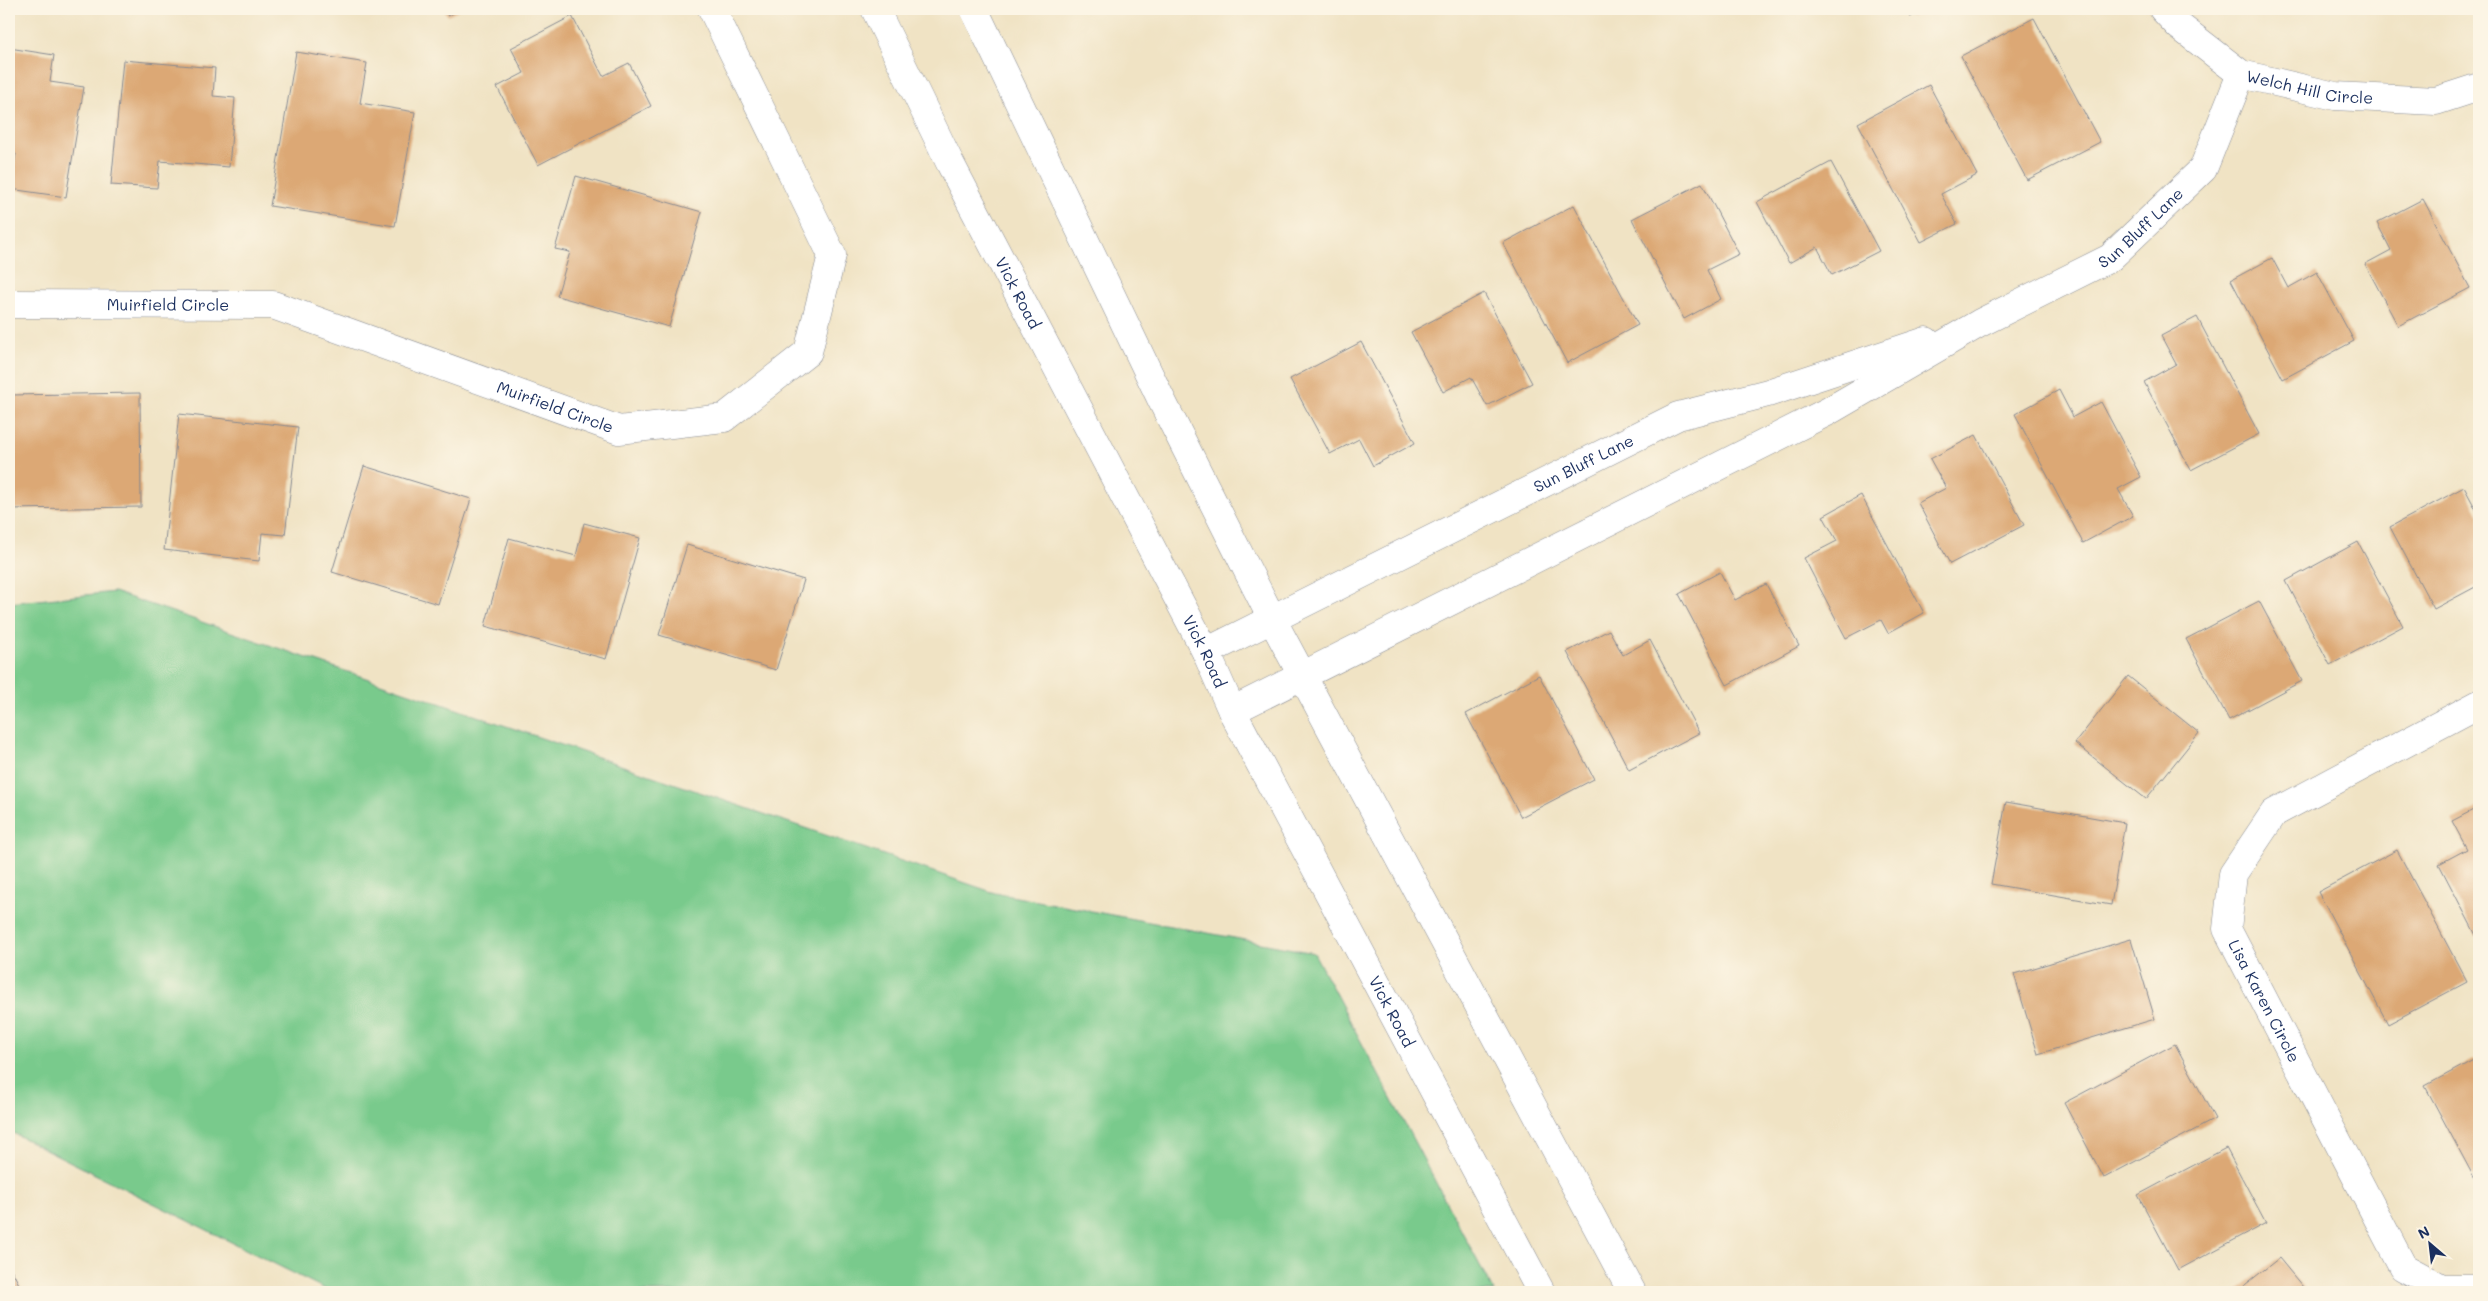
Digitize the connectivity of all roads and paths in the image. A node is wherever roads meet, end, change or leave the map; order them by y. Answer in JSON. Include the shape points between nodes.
{"nodes":[{"id":1,"x":712,"y":9,"type":"edge"},
{"id":2,"x":875,"y":9,"type":"edge"},
{"id":3,"x":974,"y":9,"type":"edge"},
{"id":4,"x":2163,"y":9,"type":"edge"},
{"id":5,"x":2241,"y":74,"type":"junction"},
{"id":6,"x":2479,"y":87,"type":"edge"},
{"id":7,"x":9,"y":304,"type":"edge"},
{"id":8,"x":1980,"y":323,"type":"junction"},
{"id":9,"x":1272,"y":619,"type":"junction"},
{"id":10,"x":1206,"y":652,"type":"junction"},
{"id":11,"x":1303,"y":676,"type":"junction"},
{"id":12,"x":2479,"y":704,"type":"edge"},
{"id":13,"x":1232,"y":711,"type":"junction"},
{"id":14,"x":2479,"y":1288,"type":"edge"},
{"id":15,"x":1541,"y":1292,"type":"edge"},
{"id":16,"x":1632,"y":1292,"type":"edge"}],
"edges":[{"from":1,"to":7,"type":"street","name":"Muirfield Circle","via":[[832,255],[808,352],[724,418],[619,430],[273,305]]},
{"from":2,"to":10,"type":"street","name":"Vick Road","via":[[950,163]]},
{"from":3,"to":9,"type":"street","via":[[1162,401]]},
{"from":4,"to":5,"type":"street","name":"Welch Hill Circle","via":[[2179,26]]},
{"from":5,"to":6,"type":"street","name":"Welch Hill Circle","via":[[2335,96],[2436,101]]},
{"from":5,"to":8,"type":"street","name":"Sun Bluff Lane","via":[[2204,169],[2110,258]]},
{"from":8,"to":9,"type":"street","name":"Sun Bluff Lane","via":[[1768,393],[1678,416]]},
{"from":8,"to":11,"type":"street","name":"Sun Bluff Lane","via":[[1818,416]]},
{"from":9,"to":10,"type":"street","name":"Sun Bluff Lane"},
{"from":9,"to":11,"type":"street"},
{"from":10,"to":13,"type":"street","name":"Vick Road"},
{"from":11,"to":13,"type":"street","name":"Sun Bluff Lane"},
{"from":11,"to":16,"type":"street"},
{"from":12,"to":14,"type":"street","name":"Lisa Karen Circle","via":[[2274,813],[2233,874],[2227,929],[2403,1267],[2442,1288]]},
{"from":13,"to":15,"type":"street","name":"Vick Road"}]}
